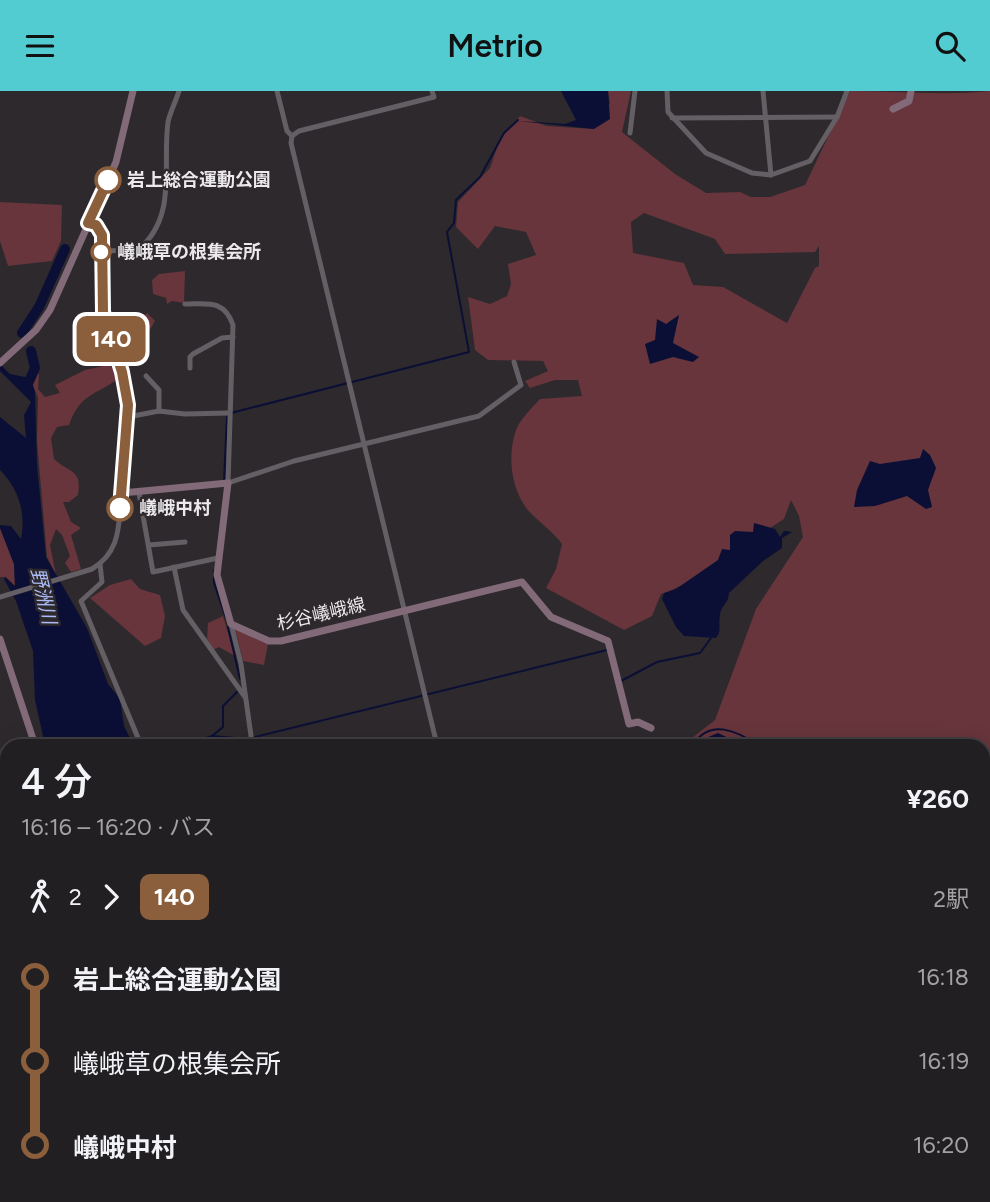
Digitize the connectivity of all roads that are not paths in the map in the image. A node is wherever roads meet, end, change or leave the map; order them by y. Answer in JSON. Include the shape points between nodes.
{"nodes":[{"id":1,"x":133,"y":91,"type":"edge"},
{"id":2,"x":179,"y":91,"type":"edge"},
{"id":3,"x":276,"y":91,"type":"edge"},
{"id":4,"x":432,"y":91,"type":"edge"},
{"id":5,"x":635,"y":91,"type":"edge"},
{"id":6,"x":667,"y":91,"type":"edge"},
{"id":7,"x":763,"y":91,"type":"edge"},
{"id":8,"x":846,"y":91,"type":"edge"},
{"id":9,"x":911,"y":91,"type":"edge"},
{"id":10,"x":893,"y":109,"type":"dead end"},
{"id":11,"x":766,"y":116,"type":"junction"},
{"id":12,"x":836,"y":117,"type":"junction"},
{"id":13,"x":672,"y":118,"type":"junction"},
{"id":14,"x":630,"y":134,"type":"dead end"},
{"id":15,"x":292,"y":136,"type":"junction"},
{"id":16,"x":771,"y":175,"type":"junction"},
{"id":17,"x":88,"y":223,"type":"junction"},
{"id":18,"x":101,"y":251,"type":"junction"},
{"id":19,"x":185,"y":304,"type":"dead end"},
{"id":20,"x":233,"y":337,"type":"junction"},
{"id":21,"x":514,"y":362,"type":"dead end"},
{"id":22,"x":0,"y":363,"type":"edge"},
{"id":23,"x":190,"y":368,"type":"dead end"},
{"id":24,"x":146,"y":376,"type":"dead end"},
{"id":25,"x":159,"y":411,"type":"junction"},
{"id":26,"x":228,"y":413,"type":"junction"},
{"id":27,"x":128,"y":417,"type":"junction"},
{"id":28,"x":365,"y":444,"type":"junction"},
{"id":29,"x":228,"y":483,"type":"junction"},
{"id":30,"x":122,"y":493,"type":"junction"},
{"id":31,"x":139,"y":493,"type":"junction"},
{"id":32,"x":186,"y":542,"type":"dead end"},
{"id":33,"x":149,"y":545,"type":"junction"},
{"id":34,"x":218,"y":558,"type":"junction"},
{"id":35,"x":100,"y":564,"type":"junction"},
{"id":36,"x":174,"y":567,"type":"junction"},
{"id":37,"x":0,"y":597,"type":"edge"},
{"id":38,"x":404,"y":611,"type":"junction"},
{"id":39,"x":230,"y":624,"type":"junction"},
{"id":40,"x":0,"y":639,"type":"edge"},
{"id":41,"x":6,"y":657,"type":"junction"},
{"id":42,"x":0,"y":664,"type":"edge"},
{"id":43,"x":246,"y":698,"type":"junction"},
{"id":44,"x":651,"y":728,"type":"dead end"},
{"id":45,"x":32,"y":739,"type":"edge"},
{"id":46,"x":138,"y":739,"type":"edge"},
{"id":47,"x":251,"y":739,"type":"edge"},
{"id":48,"x":436,"y":739,"type":"edge"}],
"edges":[{"from":1,"to":17,"type":"main road","via":[[124,141]]},
{"from":2,"to":18,"type":"street","via":[[168,118],[167,194],[155,232],[138,250]]},
{"from":3,"to":15,"type":"street"},
{"from":4,"to":15,"type":"street","via":[[434,97]]},
{"from":5,"to":14,"type":"street"},
{"from":6,"to":13,"type":"street"},
{"from":7,"to":11,"type":"street"},
{"from":8,"to":12,"type":"street"},
{"from":9,"to":10,"type":"main road","via":[[909,101]]},
{"from":11,"to":12,"type":"street"},
{"from":11,"to":13,"type":"street"},
{"from":11,"to":16,"type":"street"},
{"from":12,"to":16,"type":"street","via":[[807,165]]},
{"from":13,"to":16,"type":"street","via":[[706,153],[752,173]]},
{"from":15,"to":28,"type":"street","via":[[290,143]]},
{"from":17,"to":18,"type":"main road","via":[[100,229]]},
{"from":17,"to":22,"type":"main road","via":[[50,310],[36,330]]},
{"from":18,"to":27,"type":"main road","via":[[103,312],[122,372]]},
{"from":19,"to":20,"type":"street","via":[[210,302],[224,309],[233,325]]},
{"from":20,"to":23,"type":"street","via":[[193,354]]},
{"from":20,"to":26,"type":"street"},
{"from":21,"to":28,"type":"street","via":[[521,385],[484,414]]},
{"from":24,"to":25,"type":"street","via":[[159,390]]},
{"from":25,"to":26,"type":"street"},
{"from":25,"to":27,"type":"street"},
{"from":26,"to":29,"type":"street"},
{"from":27,"to":30,"type":"main road"},
{"from":28,"to":29,"type":"street"},
{"from":28,"to":38,"type":"street"},
{"from":29,"to":31,"type":"main road"},
{"from":29,"to":34,"type":"main road"},
{"from":30,"to":31,"type":"main road"},
{"from":30,"to":35,"type":"street","via":[[115,548]]},
{"from":31,"to":33,"type":"street"},
{"from":32,"to":33,"type":"street"},
{"from":33,"to":36,"type":"street","via":[[153,572]]},
{"from":34,"to":36,"type":"street"},
{"from":34,"to":39,"type":"main road","via":[[218,587]]},
{"from":35,"to":37,"type":"street"},
{"from":35,"to":46,"type":"street","via":[[102,582],[81,601]]},
{"from":36,"to":43,"type":"street","via":[[183,610]]},
{"from":38,"to":39,"type":"main road","name":"杉谷嶬峨線","via":[[274,642]]},
{"from":38,"to":44,"type":"main road","name":"杉谷嶬峨線","via":[[522,582],[551,617],[608,641],[629,724],[638,722]]},
{"from":38,"to":48,"type":"street"},
{"from":39,"to":43,"type":"street"},
{"from":40,"to":41,"type":"main road"},
{"from":41,"to":42,"type":"street"},
{"from":41,"to":45,"type":"main road"},
{"from":43,"to":47,"type":"street"}]}
